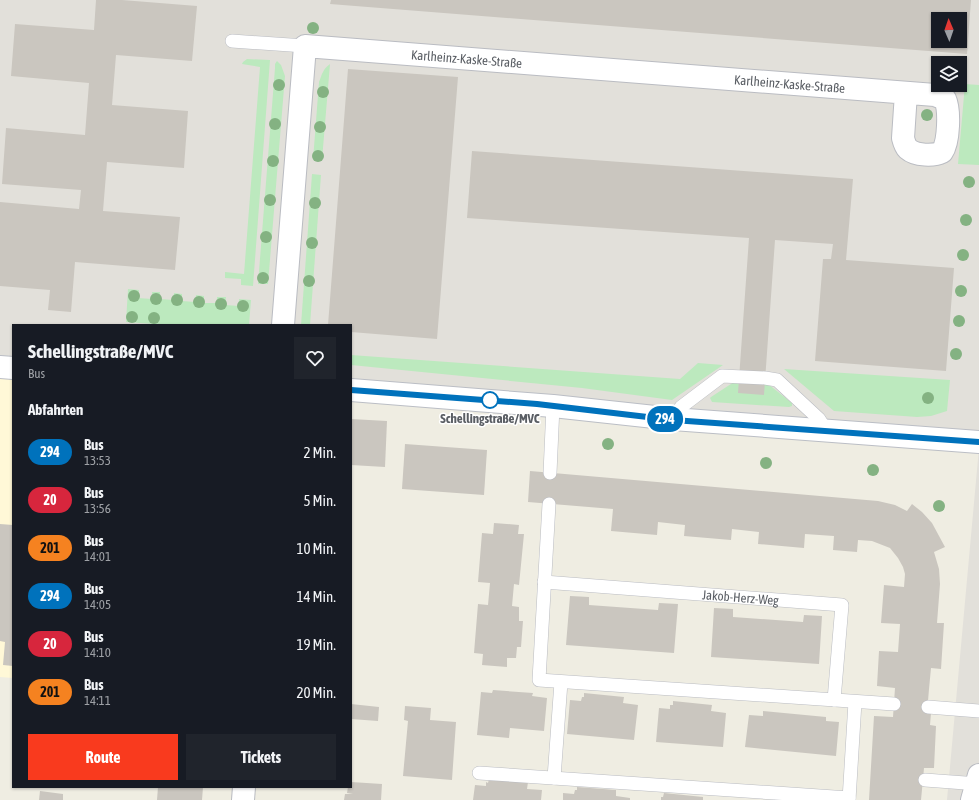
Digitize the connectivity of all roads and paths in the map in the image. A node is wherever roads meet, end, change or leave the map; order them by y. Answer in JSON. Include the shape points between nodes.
{"nodes":[{"id":1,"x":232,"y":41,"type":"dead end"},
{"id":2,"x":305,"y":46,"type":"junction"},
{"id":3,"x":906,"y":93,"type":"dead end"},
{"id":4,"x":283,"y":324,"type":"edge"},
{"id":5,"x":0,"y":367,"type":"edge"},
{"id":6,"x":12,"y":368,"type":"edge"},
{"id":7,"x":352,"y":390,"type":"edge"},
{"id":8,"x":553,"y":406,"type":"junction"},
{"id":9,"x":673,"y":420,"type":"junction"},
{"id":10,"x":826,"y":430,"type":"junction"},
{"id":11,"x":979,"y":442,"type":"edge"},
{"id":12,"x":550,"y":473,"type":"dead end"},
{"id":13,"x":548,"y":504,"type":"dead end"},
{"id":14,"x":544,"y":582,"type":"junction"},
{"id":15,"x":561,"y":682,"type":"junction"},
{"id":16,"x":834,"y":700,"type":"junction"},
{"id":17,"x":855,"y":702,"type":"junction"},
{"id":18,"x":894,"y":704,"type":"dead end"},
{"id":19,"x":928,"y":707,"type":"dead end"},
{"id":20,"x":979,"y":711,"type":"edge"},
{"id":21,"x":478,"y":773,"type":"dead end"},
{"id":22,"x":554,"y":778,"type":"junction"},
{"id":23,"x":926,"y":780,"type":"dead end"},
{"id":24,"x":977,"y":786,"type":"edge"},
{"id":25,"x":244,"y":788,"type":"edge"},
{"id":26,"x":849,"y":799,"type":"edge"},
{"id":27,"x":243,"y":800,"type":"edge"}],
"edges":[{"from":1,"to":2,"type":"lane"},
{"from":2,"to":3,"type":"street","name":"Karlheinz-Kaske-Straße"},
{"from":2,"to":4,"type":"street"},
{"from":5,"to":6,"type":"street"},
{"from":7,"to":8,"type":"street"},
{"from":8,"to":9,"type":"street"},
{"from":8,"to":12,"type":"lane"},
{"from":9,"to":10,"type":"street"},
{"from":9,"to":10,"type":"lane","via":[[681,407],[722,376],[765,378],[777,380],[819,419]]},
{"from":10,"to":11,"type":"street"},
{"from":13,"to":14,"type":"lane"},
{"from":14,"to":15,"type":"lane","via":[[539,680]]},
{"from":14,"to":16,"type":"lane","name":"Jakob-Herz-Weg","via":[[842,605]]},
{"from":15,"to":16,"type":"lane"},
{"from":15,"to":22,"type":"lane"},
{"from":16,"to":17,"type":"lane"},
{"from":17,"to":18,"type":"lane"},
{"from":17,"to":26,"type":"lane"},
{"from":19,"to":20,"type":"lane"},
{"from":21,"to":22,"type":"lane"},
{"from":22,"to":26,"type":"lane"},
{"from":23,"to":24,"type":"lane"},
{"from":25,"to":27,"type":"street"}]}
